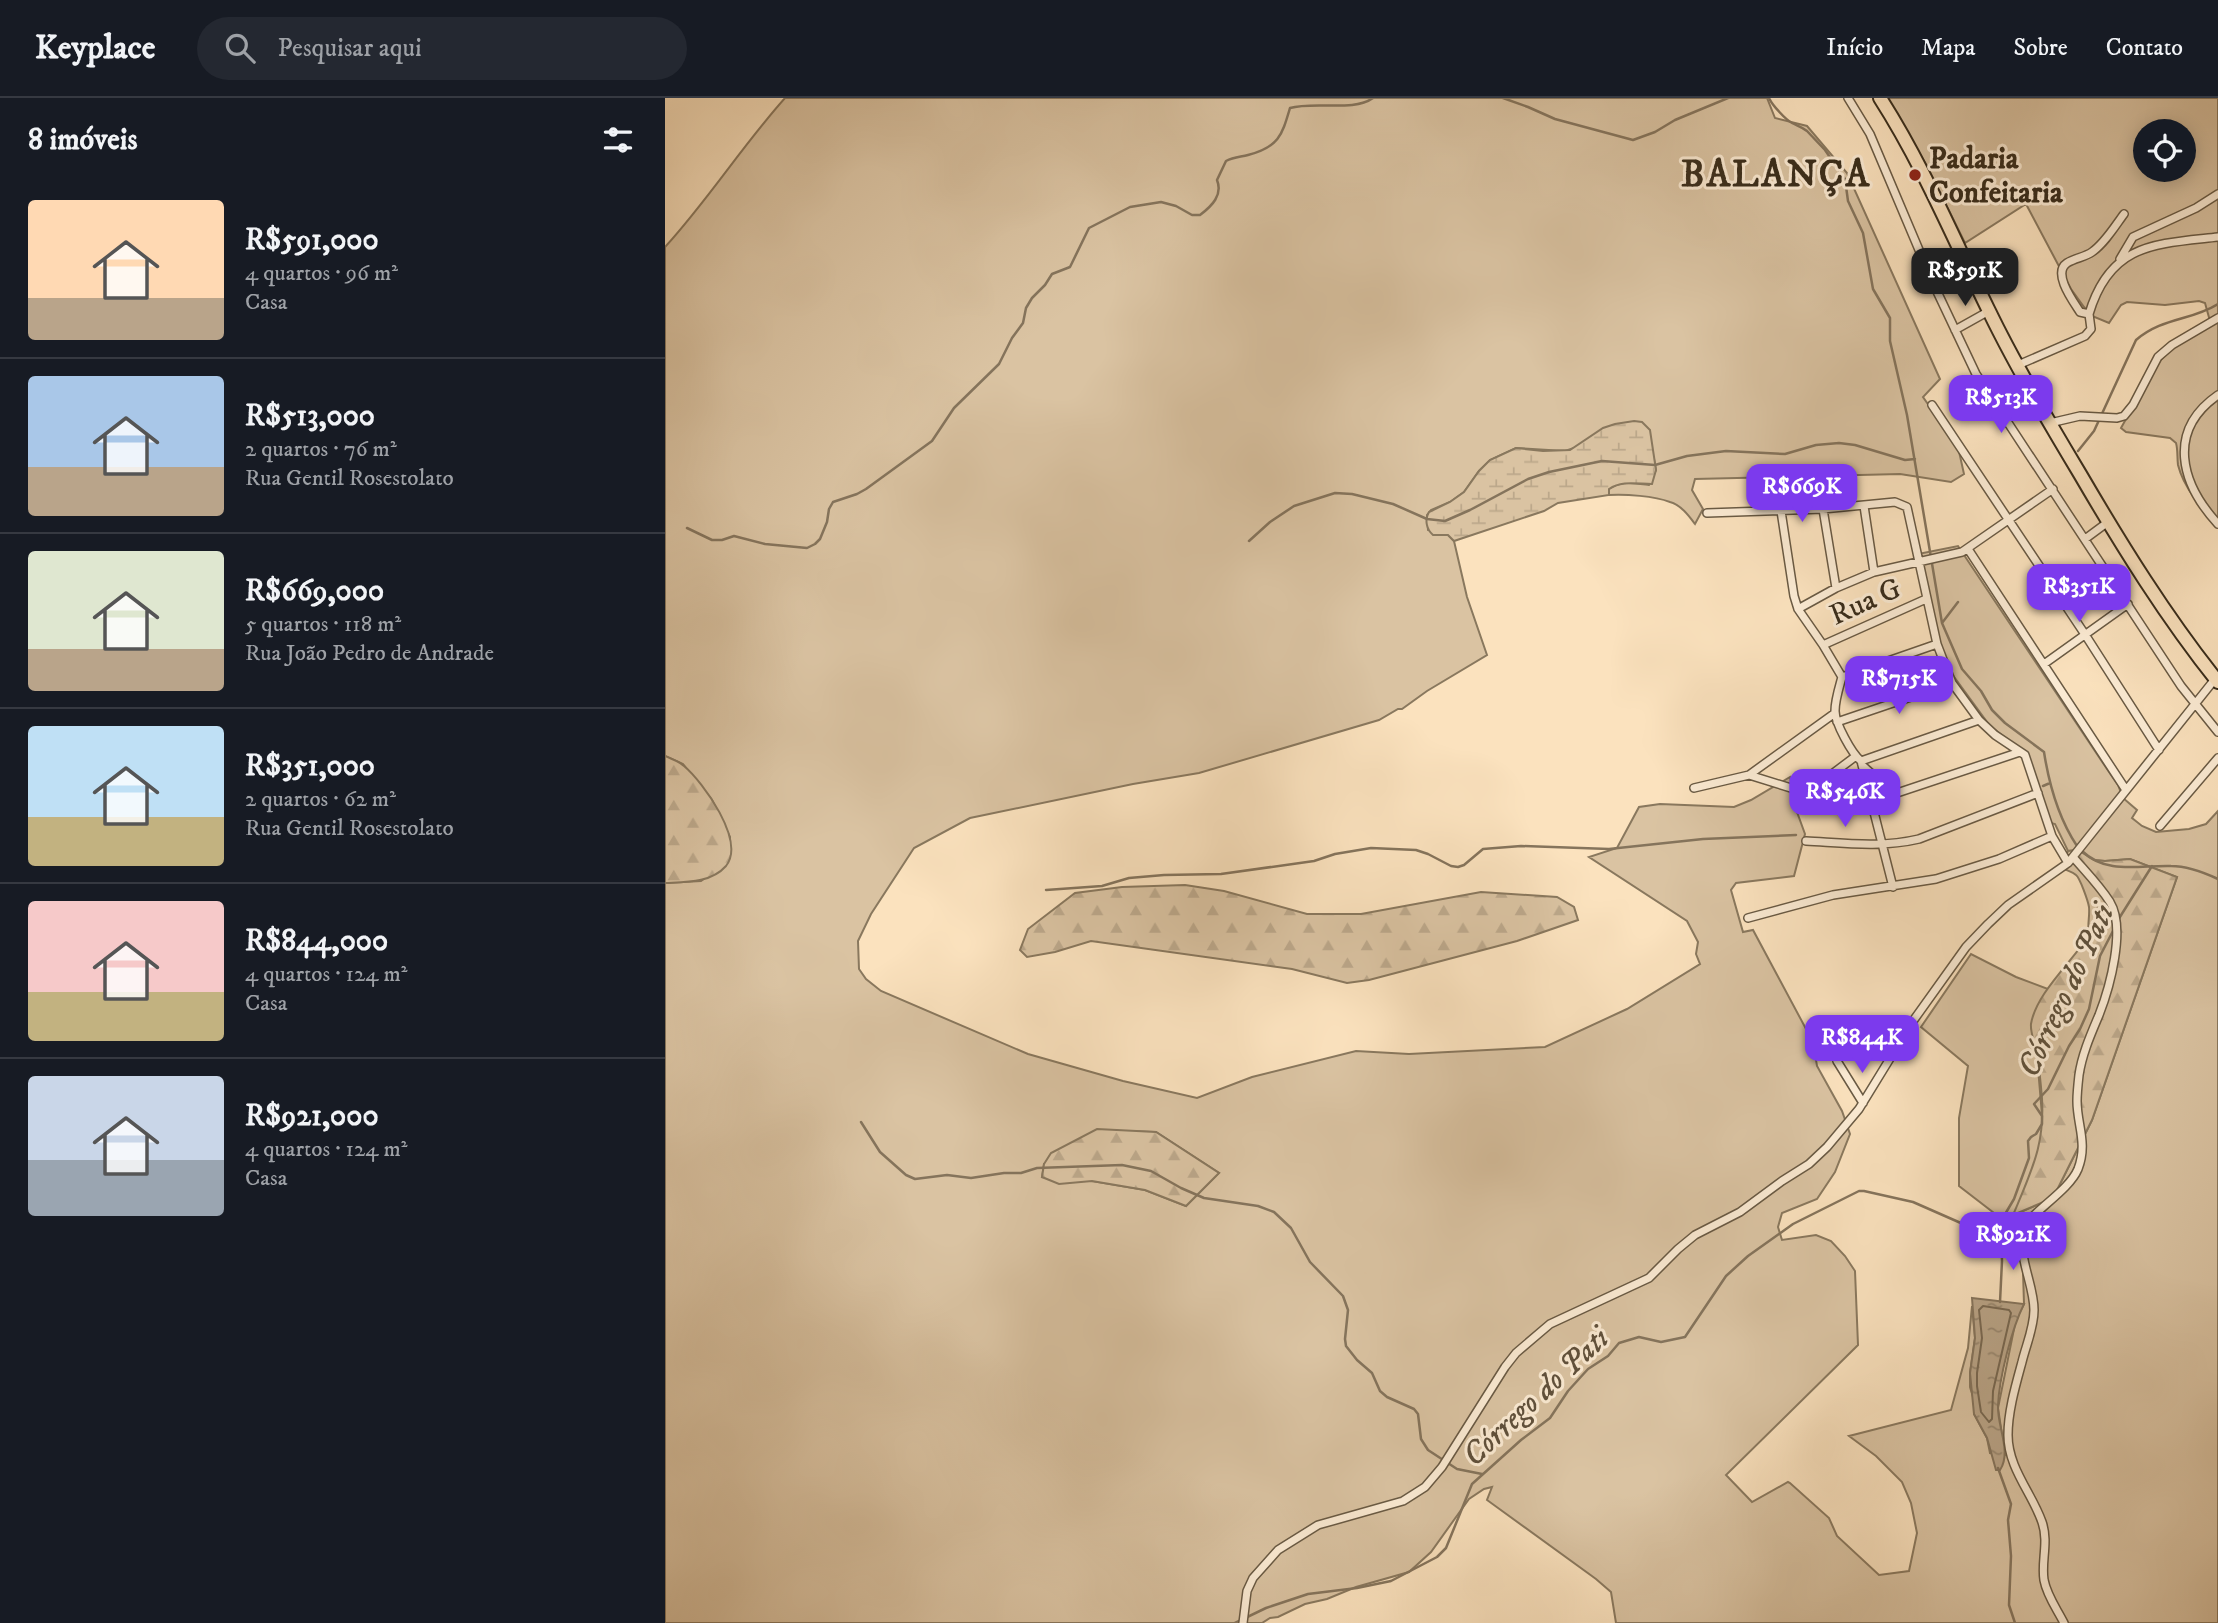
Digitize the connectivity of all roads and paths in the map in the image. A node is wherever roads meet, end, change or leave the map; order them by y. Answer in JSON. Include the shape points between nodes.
{"nodes":[{"id":1,"x":1848,"y":98,"type":"edge"},
{"id":2,"x":1880,"y":98,"type":"edge"},
{"id":3,"x":2218,"y":194,"type":"edge"},
{"id":4,"x":2124,"y":214,"type":"dead end"},
{"id":5,"x":2218,"y":237,"type":"edge"},
{"id":6,"x":2120,"y":260,"type":"junction"},
{"id":7,"x":1989,"y":311,"type":"junction"},
{"id":8,"x":2089,"y":314,"type":"junction"},
{"id":9,"x":2218,"y":318,"type":"edge"},
{"id":10,"x":1955,"y":330,"type":"junction"},
{"id":11,"x":2018,"y":365,"type":"junction"},
{"id":12,"x":2218,"y":395,"type":"edge"},
{"id":13,"x":1932,"y":405,"type":"dead end"},
{"id":14,"x":2050,"y":423,"type":"junction"},
{"id":15,"x":2053,"y":489,"type":"junction"},
{"id":16,"x":1864,"y":506,"type":"junction"},
{"id":17,"x":1822,"y":509,"type":"junction"},
{"id":18,"x":1781,"y":511,"type":"junction"},
{"id":19,"x":1707,"y":513,"type":"dead end"},
{"id":20,"x":2010,"y":520,"type":"junction"},
{"id":21,"x":2108,"y":522,"type":"junction"},
{"id":22,"x":2218,"y":524,"type":"edge"},
{"id":23,"x":2085,"y":538,"type":"junction"},
{"id":24,"x":1968,"y":549,"type":"junction"},
{"id":25,"x":1917,"y":561,"type":"junction"},
{"id":26,"x":1874,"y":572,"type":"junction"},
{"id":27,"x":1836,"y":588,"type":"junction"},
{"id":28,"x":1926,"y":599,"type":"junction"},
{"id":29,"x":2127,"y":604,"type":"junction"},
{"id":30,"x":1798,"y":608,"type":"junction"},
{"id":31,"x":2086,"y":636,"type":"junction"},
{"id":32,"x":1937,"y":644,"type":"junction"},
{"id":33,"x":1823,"y":645,"type":"junction"},
{"id":34,"x":2045,"y":664,"type":"junction"},
{"id":35,"x":1842,"y":677,"type":"junction"},
{"id":36,"x":2217,"y":680,"type":"edge"},
{"id":37,"x":1952,"y":683,"type":"junction"},
{"id":38,"x":2196,"y":704,"type":"junction"},
{"id":39,"x":1835,"y":713,"type":"junction"},
{"id":40,"x":1979,"y":720,"type":"junction"},
{"id":41,"x":1837,"y":722,"type":"junction"},
{"id":42,"x":2218,"y":732,"type":"edge"},
{"id":43,"x":2159,"y":750,"type":"junction"},
{"id":44,"x":2020,"y":752,"type":"junction"},
{"id":45,"x":2218,"y":758,"type":"edge"},
{"id":46,"x":1860,"y":761,"type":"junction"},
{"id":47,"x":1749,"y":775,"type":"junction"},
{"id":48,"x":1694,"y":788,"type":"dead end"},
{"id":49,"x":2126,"y":790,"type":"junction"},
{"id":50,"x":1807,"y":793,"type":"junction"},
{"id":51,"x":2038,"y":793,"type":"junction"},
{"id":52,"x":1894,"y":794,"type":"junction"},
{"id":53,"x":1870,"y":798,"type":"junction"},
{"id":54,"x":2160,"y":826,"type":"dead end"},
{"id":55,"x":2052,"y":836,"type":"junction"},
{"id":56,"x":1806,"y":841,"type":"dead end"},
{"id":57,"x":1882,"y":845,"type":"junction"},
{"id":58,"x":2075,"y":854,"type":"junction"},
{"id":59,"x":1893,"y":887,"type":"junction"},
{"id":60,"x":1748,"y":918,"type":"dead end"},
{"id":61,"x":1837,"y":1061,"type":"dead end"},
{"id":62,"x":1863,"y":1103,"type":"junction"},
{"id":63,"x":1243,"y":1623,"type":"edge"},
{"id":64,"x":2064,"y":1623,"type":"edge"}],
"edges":[{"from":1,"to":10,"type":"street","via":[[1870,134]]},
{"from":2,"to":7,"type":"highway"},
{"from":3,"to":6,"type":"street","via":[[2133,237]]},
{"from":4,"to":8,"type":"street","via":[[2095,250],[2065,264],[2061,271],[2080,312]]},
{"from":5,"to":6,"type":"street","via":[[2167,243]]},
{"from":6,"to":8,"type":"street","via":[[2102,282]]},
{"from":7,"to":10,"type":"street"},
{"from":7,"to":11,"type":"highway"},
{"from":8,"to":11,"type":"street","via":[[2091,329],[2085,336]]},
{"from":9,"to":14,"type":"street","via":[[2158,357],[2124,416],[2080,416]]},
{"from":10,"to":15,"type":"street","via":[[1976,374]]},
{"from":11,"to":14,"type":"highway"},
{"from":12,"to":22,"type":"street","via":[[2194,421],[2184,452],[2192,489]]},
{"from":13,"to":20,"type":"street"},
{"from":14,"to":21,"type":"highway"},
{"from":15,"to":20,"type":"street"},
{"from":15,"to":23,"type":"street"},
{"from":16,"to":17,"type":"street"},
{"from":16,"to":25,"type":"street","via":[[1904,505],[1909,511]]},
{"from":16,"to":26,"type":"street"},
{"from":17,"to":18,"type":"street"},
{"from":17,"to":27,"type":"street"},
{"from":18,"to":19,"type":"street"},
{"from":18,"to":30,"type":"street"},
{"from":20,"to":24,"type":"street"},
{"from":20,"to":31,"type":"street"},
{"from":21,"to":23,"type":"street"},
{"from":21,"to":36,"type":"highway"},
{"from":23,"to":29,"type":"street"},
{"from":24,"to":25,"type":"street"},
{"from":24,"to":34,"type":"street"},
{"from":25,"to":26,"type":"street"},
{"from":25,"to":28,"type":"street"},
{"from":26,"to":27,"type":"street"},
{"from":27,"to":30,"type":"street"},
{"from":28,"to":32,"type":"street"},
{"from":28,"to":33,"type":"street","name":"Rua G"},
{"from":29,"to":31,"type":"street"},
{"from":29,"to":38,"type":"street"},
{"from":30,"to":33,"type":"street"},
{"from":31,"to":34,"type":"street"},
{"from":31,"to":43,"type":"street"},
{"from":32,"to":35,"type":"street"},
{"from":32,"to":37,"type":"street"},
{"from":33,"to":35,"type":"street"},
{"from":34,"to":49,"type":"street"},
{"from":35,"to":39,"type":"street"},
{"from":36,"to":38,"type":"street"},
{"from":37,"to":40,"type":"street"},
{"from":37,"to":41,"type":"street"},
{"from":38,"to":42,"type":"street"},
{"from":38,"to":43,"type":"street"},
{"from":39,"to":41,"type":"street"},
{"from":39,"to":47,"type":"street"},
{"from":40,"to":44,"type":"street"},
{"from":40,"to":46,"type":"street"},
{"from":41,"to":46,"type":"street"},
{"from":43,"to":49,"type":"street"},
{"from":44,"to":51,"type":"street"},
{"from":44,"to":52,"type":"street"},
{"from":45,"to":54,"type":"street"},
{"from":46,"to":50,"type":"street"},
{"from":46,"to":52,"type":"street"},
{"from":46,"to":53,"type":"street"},
{"from":47,"to":48,"type":"street"},
{"from":47,"to":50,"type":"street"},
{"from":49,"to":58,"type":"street"},
{"from":50,"to":53,"type":"street"},
{"from":51,"to":55,"type":"street"},
{"from":51,"to":57,"type":"street","via":[[1919,839]]},
{"from":52,"to":53,"type":"street"},
{"from":53,"to":57,"type":"street"},
{"from":55,"to":58,"type":"street"},
{"from":55,"to":59,"type":"street","via":[[1999,859]]},
{"from":56,"to":57,"type":"street"},
{"from":57,"to":59,"type":"street"},
{"from":58,"to":62,"type":"street","via":[[2008,905],[1966,947]]},
{"from":58,"to":64,"type":"street","via":[[2110,903],[2118,929],[2116,949],[2079,1072],[2076,1103],[2082,1153],[2077,1171],[2022,1230],[2034,1310],[2008,1434],[2014,1465],[2043,1524],[2046,1590]]},
{"from":59,"to":60,"type":"street","via":[[1833,895]]},
{"from":61,"to":62,"type":"street"},
{"from":62,"to":63,"type":"street","via":[[1850,1123],[1809,1164],[1740,1212],[1695,1235],[1649,1278],[1563,1317],[1534,1336],[1499,1376],[1442,1467],[1416,1494],[1318,1525],[1278,1550],[1253,1578]]}]}
